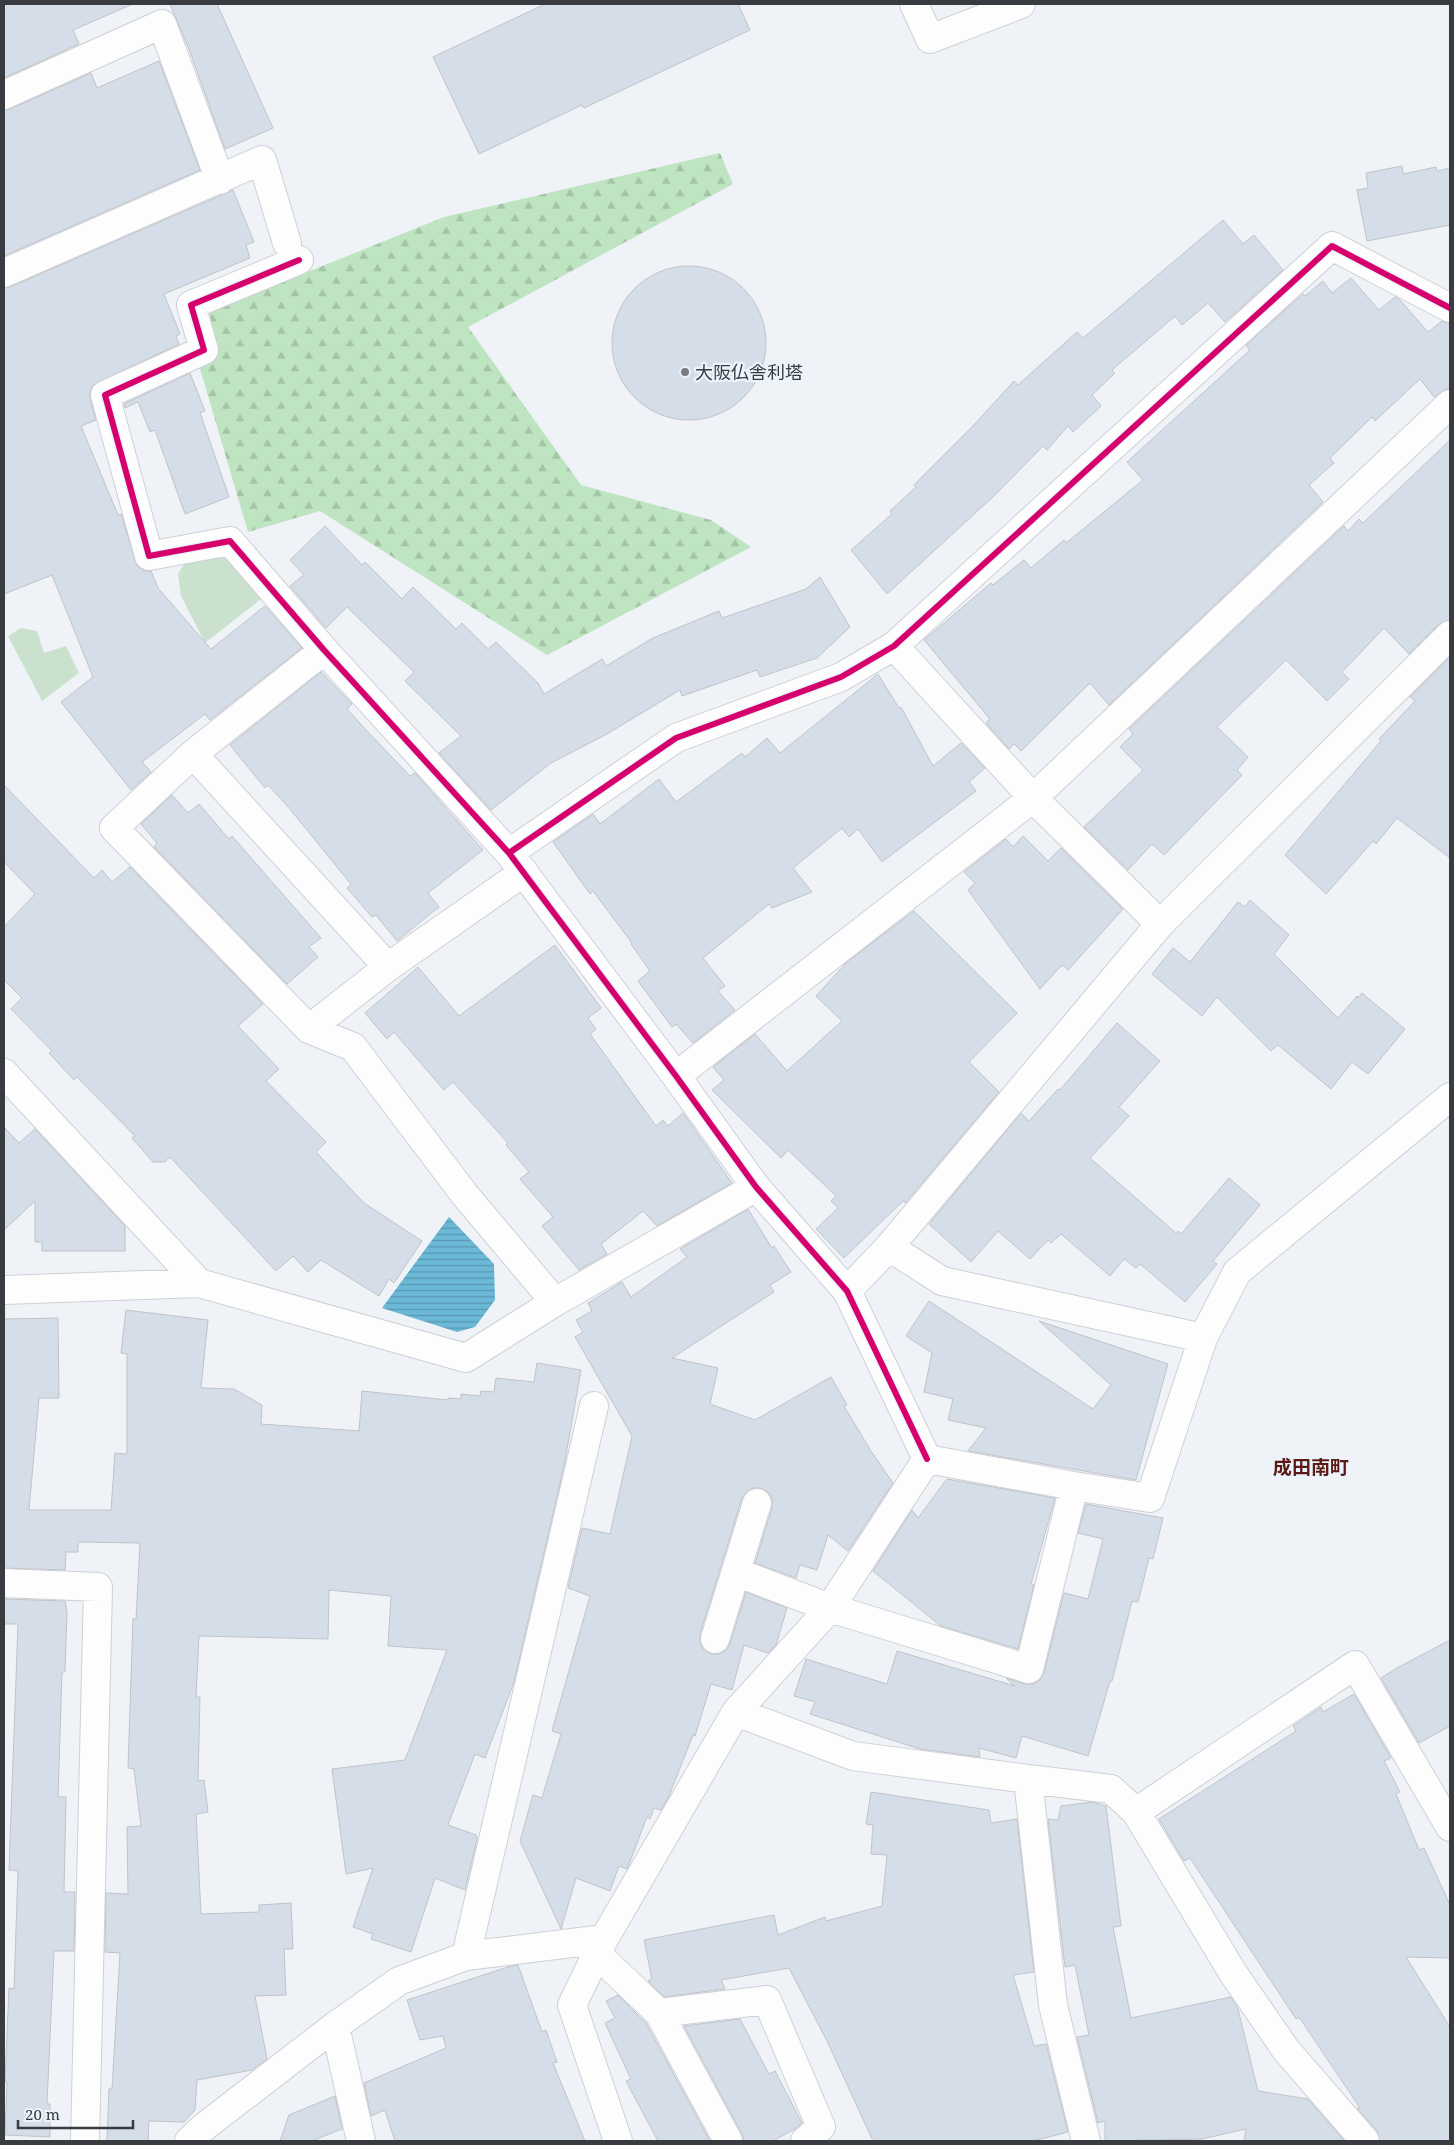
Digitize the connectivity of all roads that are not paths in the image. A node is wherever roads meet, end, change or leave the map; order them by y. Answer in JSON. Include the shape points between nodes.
{"nodes":[{"id":1,"x":914,"y":4,"type":"edge"},
{"id":2,"x":1021,"y":4,"type":"edge"},
{"id":3,"x":4,"y":95,"type":"edge"},
{"id":4,"x":220,"y":180,"type":"junction"},
{"id":5,"x":4,"y":273,"type":"edge"},
{"id":6,"x":1450,"y":308,"type":"edge"},
{"id":7,"x":1450,"y":404,"type":"edge"},
{"id":8,"x":1450,"y":635,"type":"edge"},
{"id":9,"x":894,"y":646,"type":"junction"},
{"id":10,"x":324,"y":650,"type":"junction"},
{"id":11,"x":193,"y":754,"type":"junction"},
{"id":12,"x":1033,"y":798,"type":"junction"},
{"id":13,"x":517,"y":862,"type":"junction"},
{"id":14,"x":1160,"y":924,"type":"junction"},
{"id":15,"x":388,"y":967,"type":"junction"},
{"id":16,"x":309,"y":1030,"type":"junction"},
{"id":17,"x":4,"y":1073,"type":"edge"},
{"id":18,"x":676,"y":1076,"type":"junction"},
{"id":19,"x":1450,"y":1097,"type":"edge"},
{"id":20,"x":756,"y":1187,"type":"junction"},
{"id":21,"x":889,"y":1247,"type":"junction"},
{"id":22,"x":199,"y":1283,"type":"junction"},
{"id":23,"x":4,"y":1290,"type":"edge"},
{"id":24,"x":847,"y":1291,"type":"junction"},
{"id":25,"x":555,"y":1302,"type":"junction"},
{"id":26,"x":1203,"y":1338,"type":"junction"},
{"id":27,"x":594,"y":1406,"type":"dead end"},
{"id":28,"x":927,"y":1459,"type":"junction"},
{"id":29,"x":1074,"y":1486,"type":"junction"},
{"id":30,"x":757,"y":1502,"type":"dead end"},
{"id":31,"x":736,"y":1572,"type":"junction"},
{"id":32,"x":4,"y":1583,"type":"edge"},
{"id":33,"x":830,"y":1608,"type":"junction"},
{"id":34,"x":715,"y":1639,"type":"dead end"},
{"id":35,"x":736,"y":1712,"type":"junction"},
{"id":36,"x":1028,"y":1779,"type":"junction"},
{"id":37,"x":1136,"y":1812,"type":"junction"},
{"id":38,"x":1450,"y":1827,"type":"edge"},
{"id":39,"x":600,"y":1947,"type":"junction"},
{"id":40,"x":466,"y":1956,"type":"junction"},
{"id":41,"x":659,"y":2013,"type":"junction"},
{"id":42,"x":335,"y":2026,"type":"junction"},
{"id":43,"x":85,"y":2141,"type":"edge"},
{"id":44,"x":189,"y":2141,"type":"edge"},
{"id":45,"x":361,"y":2141,"type":"edge"},
{"id":46,"x":618,"y":2141,"type":"edge"},
{"id":47,"x":728,"y":2141,"type":"edge"},
{"id":48,"x":805,"y":2141,"type":"edge"},
{"id":49,"x":1086,"y":2141,"type":"edge"},
{"id":50,"x":1365,"y":2141,"type":"edge"}],
"edges":[{"from":1,"to":2,"type":"street","via":[[930,39]]},
{"from":3,"to":4,"type":"street","via":[[162,24]]},
{"from":4,"to":5,"type":"street"},
{"from":4,"to":10,"type":"street","via":[[262,160],[293,252],[191,305],[204,350],[105,395],[149,556],[230,541]]},
{"from":6,"to":9,"type":"street","via":[[1332,246]]},
{"from":7,"to":12,"type":"street"},
{"from":8,"to":14,"type":"street"},
{"from":9,"to":12,"type":"street"},
{"from":9,"to":13,"type":"street","via":[[841,677],[676,738]]},
{"from":10,"to":11,"type":"street"},
{"from":10,"to":13,"type":"street"},
{"from":11,"to":15,"type":"street"},
{"from":11,"to":16,"type":"street","via":[[114,828]]},
{"from":12,"to":14,"type":"street"},
{"from":12,"to":18,"type":"street"},
{"from":13,"to":15,"type":"street"},
{"from":13,"to":18,"type":"street"},
{"from":14,"to":21,"type":"street"},
{"from":15,"to":16,"type":"street"},
{"from":16,"to":25,"type":"street","via":[[352,1047],[465,1195]]},
{"from":17,"to":22,"type":"street"},
{"from":18,"to":20,"type":"street"},
{"from":19,"to":26,"type":"street","via":[[1237,1272]]},
{"from":20,"to":24,"type":"street"},
{"from":20,"to":25,"type":"street"},
{"from":21,"to":24,"type":"street"},
{"from":21,"to":26,"type":"street","via":[[942,1281]]},
{"from":22,"to":23,"type":"street"},
{"from":22,"to":25,"type":"street","via":[[466,1358]]},
{"from":24,"to":28,"type":"street"},
{"from":26,"to":29,"type":"street","via":[[1150,1498]]},
{"from":27,"to":40,"type":"street"},
{"from":28,"to":29,"type":"street"},
{"from":28,"to":33,"type":"street"},
{"from":29,"to":33,"type":"street","via":[[1029,1669]]},
{"from":30,"to":31,"type":"street"},
{"from":31,"to":33,"type":"street"},
{"from":31,"to":34,"type":"street"},
{"from":32,"to":43,"type":"street","via":[[98,1587]]},
{"from":33,"to":35,"type":"street"},
{"from":35,"to":36,"type":"street","via":[[853,1756]]},
{"from":35,"to":39,"type":"street"},
{"from":36,"to":37,"type":"street","via":[[1112,1789]]},
{"from":36,"to":49,"type":"street","via":[[1053,2005]]},
{"from":37,"to":38,"type":"street","via":[[1355,1665]]},
{"from":37,"to":50,"type":"street","via":[[1233,1973],[1286,2050]]},
{"from":39,"to":40,"type":"street"},
{"from":39,"to":41,"type":"street"},
{"from":39,"to":46,"type":"street","via":[[572,2004]]},
{"from":40,"to":42,"type":"street","via":[[399,1981]]},
{"from":41,"to":47,"type":"street"},
{"from":41,"to":48,"type":"street","via":[[767,2000],[821,2127]]},
{"from":42,"to":44,"type":"street"},
{"from":42,"to":45,"type":"street"}]}
